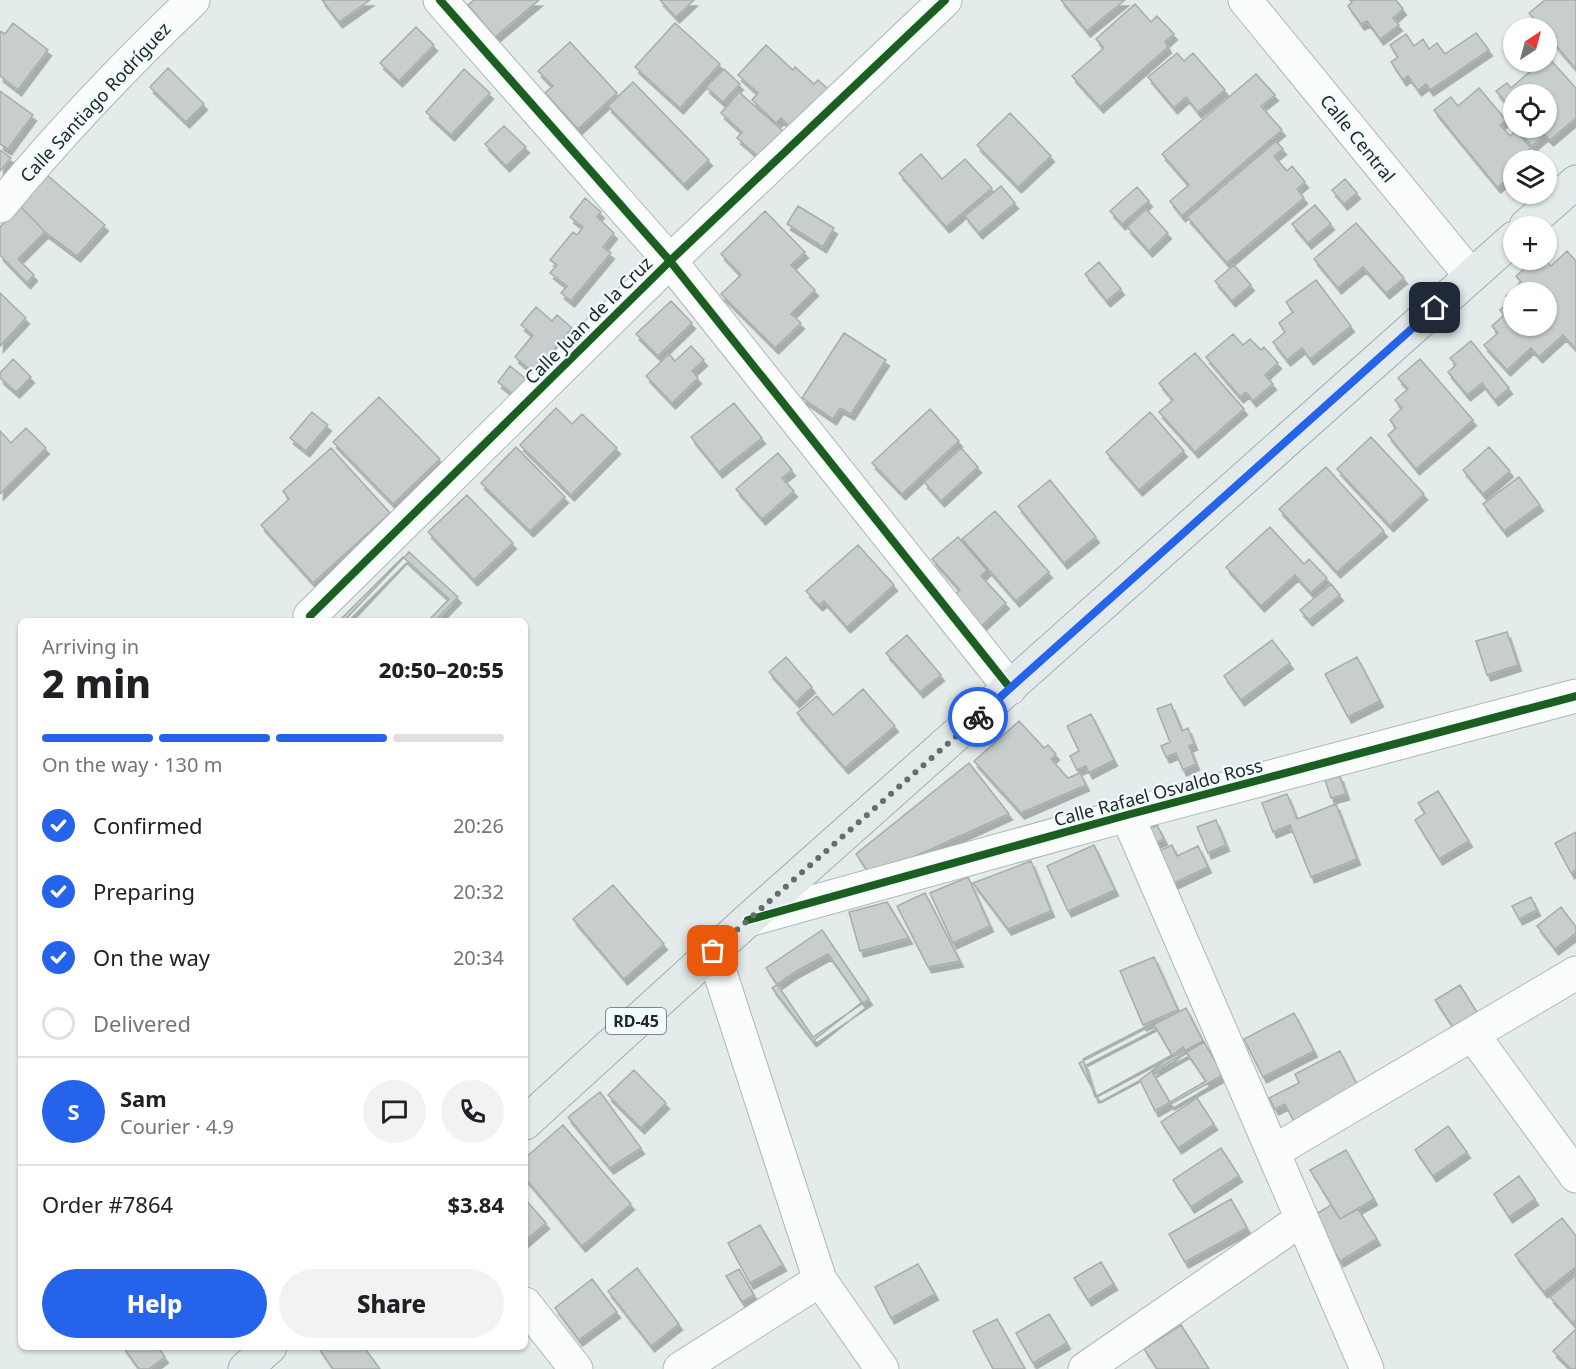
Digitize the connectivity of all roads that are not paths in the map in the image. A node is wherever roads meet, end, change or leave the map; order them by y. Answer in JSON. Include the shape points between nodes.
{"nodes":[{"id":1,"x":193,"y":0,"type":"edge"},
{"id":2,"x":440,"y":0,"type":"edge"},
{"id":3,"x":945,"y":0,"type":"edge"},
{"id":4,"x":1245,"y":0,"type":"edge"},
{"id":5,"x":1576,"y":182,"type":"edge"},
{"id":6,"x":0,"y":206,"type":"edge"},
{"id":7,"x":1537,"y":216,"type":"edge"},
{"id":8,"x":1503,"y":248,"type":"edge"},
{"id":9,"x":669,"y":261,"type":"junction"},
{"id":10,"x":1471,"y":276,"type":"junction"},
{"id":11,"x":309,"y":616,"type":"dead end"},
{"id":12,"x":1010,"y":688,"type":"junction"},
{"id":13,"x":1574,"y":702,"type":"edge"},
{"id":14,"x":1127,"y":815,"type":"junction"},
{"id":15,"x":748,"y":920,"type":"junction"},
{"id":16,"x":713,"y":951,"type":"junction"},
{"id":17,"x":1576,"y":974,"type":"edge"},
{"id":18,"x":1473,"y":1035,"type":"junction"},
{"id":19,"x":528,"y":1120,"type":"edge"},
{"id":20,"x":1273,"y":1152,"type":"junction"},
{"id":21,"x":1576,"y":1176,"type":"edge"},
{"id":22,"x":1302,"y":1219,"type":"junction"},
{"id":23,"x":820,"y":1280,"type":"junction"},
{"id":24,"x":528,"y":1308,"type":"edge"},
{"id":25,"x":267,"y":1350,"type":"edge"},
{"id":26,"x":245,"y":1369,"type":"edge"},
{"id":27,"x":576,"y":1369,"type":"edge"},
{"id":28,"x":680,"y":1369,"type":"edge"},
{"id":29,"x":882,"y":1369,"type":"edge"},
{"id":30,"x":1085,"y":1369,"type":"edge"},
{"id":31,"x":1367,"y":1369,"type":"edge"}],
"edges":[{"from":1,"to":6,"type":"street","name":"Calle Santiago Rodríguez","via":[[135,56]]},
{"from":2,"to":9,"type":"street"},
{"from":3,"to":9,"type":"street","name":"Calle Juan de la Cruz"},
{"from":4,"to":10,"type":"street","name":"Calle Central"},
{"from":5,"to":7,"type":"main road"},
{"from":8,"to":10,"type":"main road","number":"RD-45"},
{"from":9,"to":11,"type":"street","name":"Calle Juan de la Cruz"},
{"from":9,"to":12,"type":"street"},
{"from":10,"to":12,"type":"main road","number":"RD-45"},
{"from":12,"to":15,"type":"main road","number":"RD-45"},
{"from":13,"to":14,"type":"street","name":"Calle Rafael Osvaldo Ross"},
{"from":14,"to":15,"type":"street","name":"Calle Rafael Osvaldo Ross"},
{"from":14,"to":20,"type":"street"},
{"from":15,"to":16,"type":"main road","number":"RD-45"},
{"from":16,"to":19,"type":"main road","number":"RD-45"},
{"from":16,"to":23,"type":"street"},
{"from":17,"to":18,"type":"street"},
{"from":18,"to":20,"type":"street"},
{"from":18,"to":21,"type":"street"},
{"from":20,"to":22,"type":"street"},
{"from":22,"to":30,"type":"street"},
{"from":22,"to":31,"type":"street"},
{"from":23,"to":28,"type":"street"},
{"from":23,"to":29,"type":"street"},
{"from":24,"to":27,"type":"street"},
{"from":25,"to":26,"type":"main road"}]}
